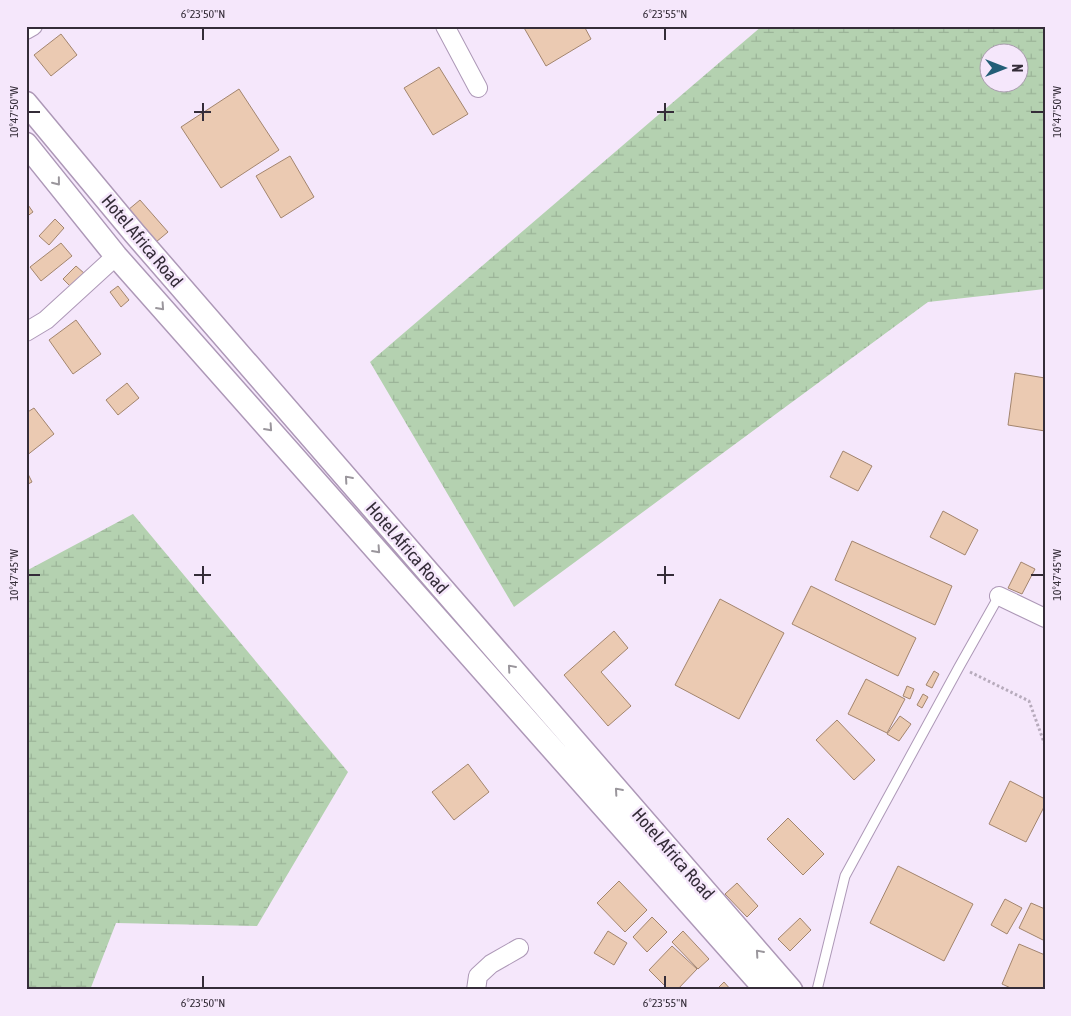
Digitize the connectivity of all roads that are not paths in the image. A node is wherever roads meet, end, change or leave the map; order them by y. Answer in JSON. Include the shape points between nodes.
{"nodes":[{"id":1,"x":33,"y":26,"type":"edge"},
{"id":2,"x":445,"y":26,"type":"edge"},
{"id":3,"x":26,"y":30,"type":"edge"},
{"id":4,"x":478,"y":88,"type":"dead end"},
{"id":5,"x":29,"y":110,"type":"edge"},
{"id":6,"x":26,"y":144,"type":"edge"},
{"id":7,"x":116,"y":256,"type":"junction"},
{"id":8,"x":26,"y":332,"type":"edge"},
{"id":9,"x":1000,"y":596,"type":"joint"},
{"id":10,"x":1045,"y":618,"type":"edge"},
{"id":11,"x":519,"y":948,"type":"dead end"},
{"id":12,"x":476,"y":990,"type":"edge"},
{"id":13,"x":766,"y":990,"type":"edge"},
{"id":14,"x":791,"y":990,"type":"edge"},
{"id":15,"x":817,"y":990,"type":"edge"}],
"edges":[{"from":1,"to":3,"type":"street"},
{"from":2,"to":4,"type":"street"},
{"from":14,"to":5,"type":"street","name":"Hotel Africa Road","one_way":true},
{"from":6,"to":7,"type":"street","name":"Hotel Africa Road","one_way":true},
{"from":7,"to":8,"type":"street","via":[[46,320]]},
{"from":7,"to":13,"type":"street","name":"Hotel Africa Road","one_way":true},
{"from":9,"to":10,"type":"street"},
{"from":9,"to":15,"type":"lane","via":[[845,876]]},
{"from":11,"to":12,"type":"street","via":[[491,964],[478,976]]}]}
